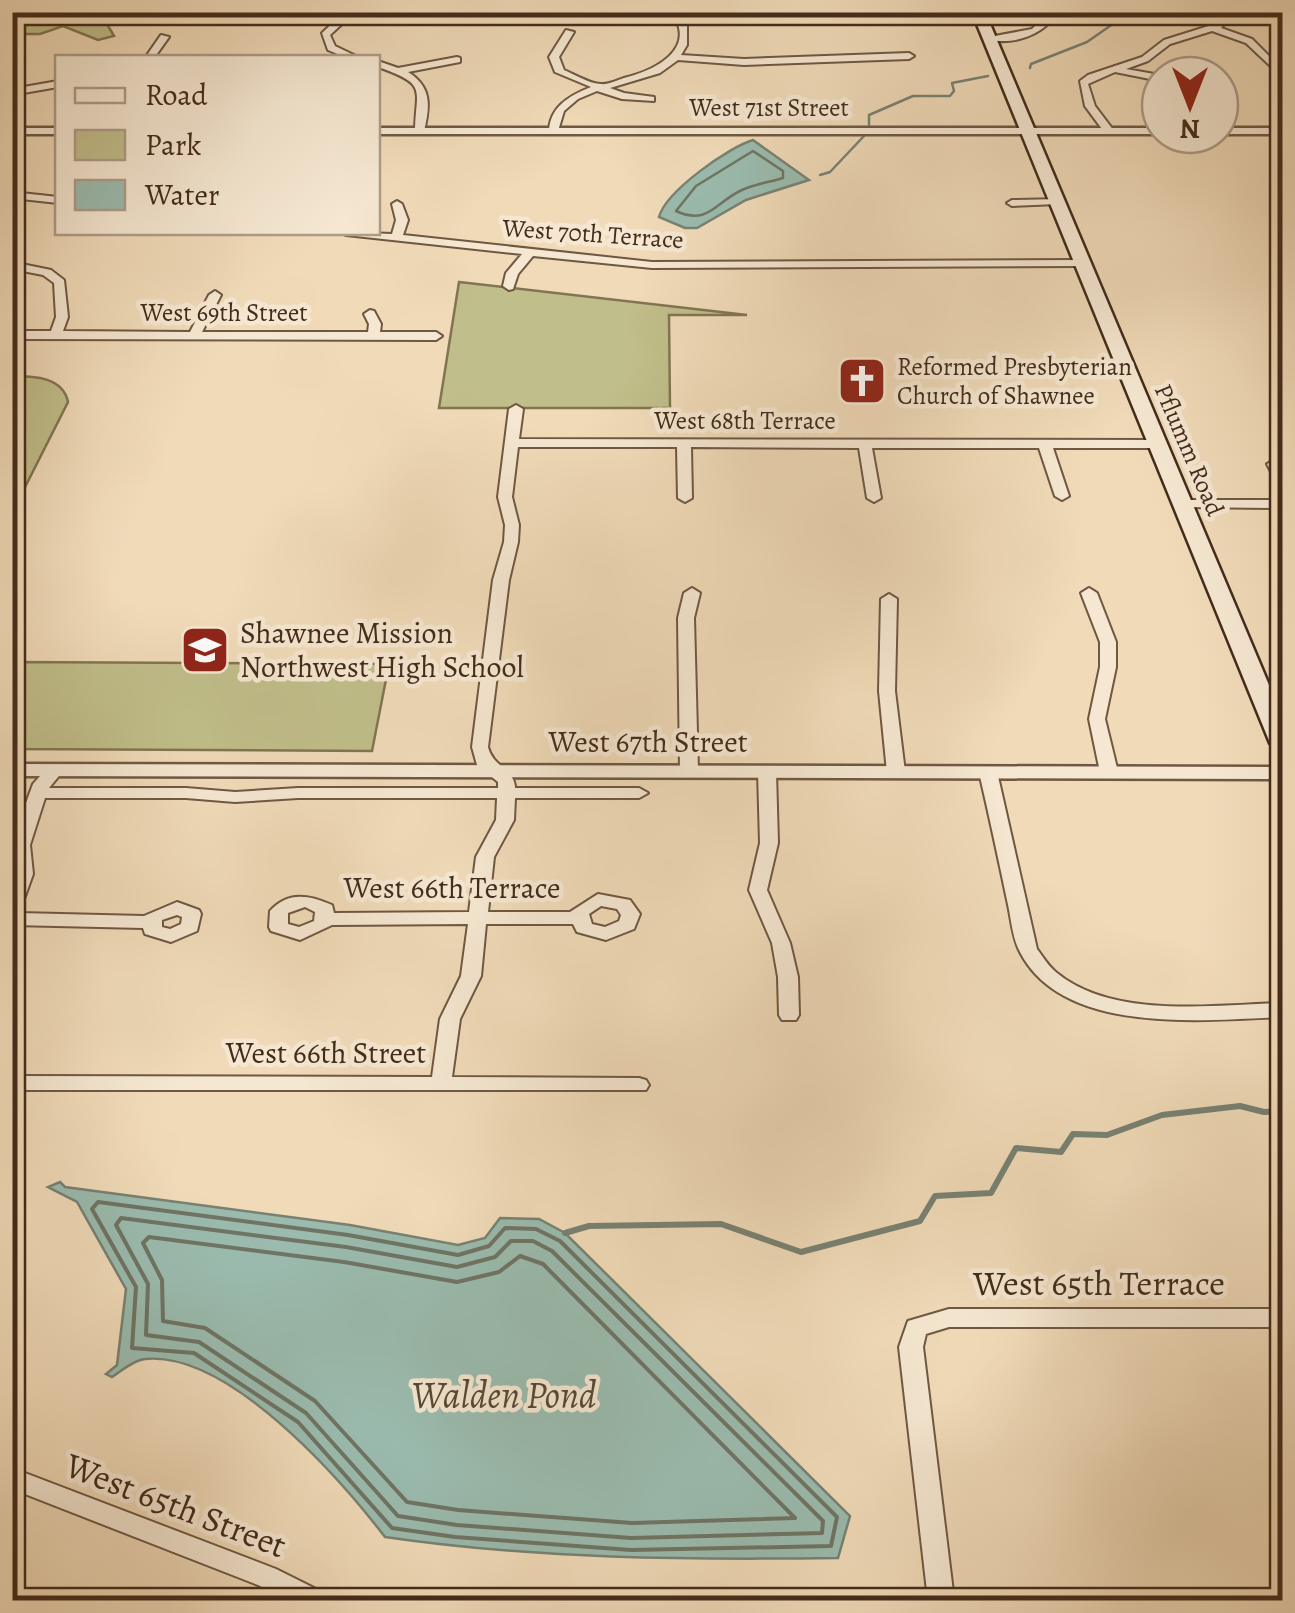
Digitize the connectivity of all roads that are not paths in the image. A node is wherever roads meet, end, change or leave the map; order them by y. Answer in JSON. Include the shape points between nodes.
{"nodes":[{"id":1,"x":369,"y":12,"type":"edge"},
{"id":2,"x":675,"y":12,"type":"edge"},
{"id":3,"x":749,"y":12,"type":"edge"},
{"id":4,"x":784,"y":12,"type":"edge"},
{"id":5,"x":872,"y":12,"type":"edge"},
{"id":6,"x":978,"y":12,"type":"edge"},
{"id":7,"x":1054,"y":12,"type":"edge"},
{"id":8,"x":1230,"y":12,"type":"edge"},
{"id":9,"x":897,"y":15,"type":"dead end"},
{"id":10,"x":683,"y":22,"type":"junction"},
{"id":11,"x":794,"y":22,"type":"dead end"},
{"id":12,"x":1213,"y":28,"type":"junction"},
{"id":13,"x":569,"y":32,"type":"dead end"},
{"id":14,"x":164,"y":37,"type":"dead end"},
{"id":15,"x":989,"y":38,"type":"junction"},
{"id":16,"x":151,"y":55,"type":"edge"},
{"id":17,"x":348,"y":55,"type":"edge"},
{"id":18,"x":909,"y":56,"type":"dead end"},
{"id":19,"x":673,"y":57,"type":"junction"},
{"id":20,"x":458,"y":60,"type":"dead end"},
{"id":21,"x":380,"y":65,"type":"edge"},
{"id":22,"x":1113,"y":69,"type":"junction"},
{"id":23,"x":398,"y":71,"type":"junction"},
{"id":24,"x":1140,"y":74,"type":"edge"},
{"id":25,"x":1282,"y":74,"type":"edge"},
{"id":26,"x":55,"y":85,"type":"edge"},
{"id":27,"x":598,"y":88,"type":"junction"},
{"id":28,"x":12,"y":92,"type":"edge"},
{"id":29,"x":651,"y":99,"type":"dead end"},
{"id":30,"x":12,"y":131,"type":"edge"},
{"id":31,"x":55,"y":131,"type":"edge"},
{"id":32,"x":380,"y":131,"type":"edge"},
{"id":33,"x":419,"y":131,"type":"junction"},
{"id":34,"x":554,"y":131,"type":"junction"},
{"id":35,"x":1029,"y":131,"type":"junction"},
{"id":36,"x":1108,"y":131,"type":"junction"},
{"id":37,"x":1140,"y":131,"type":"edge"},
{"id":38,"x":1240,"y":131,"type":"edge"},
{"id":39,"x":1282,"y":131,"type":"edge"},
{"id":40,"x":12,"y":195,"type":"edge"},
{"id":41,"x":55,"y":200,"type":"edge"},
{"id":42,"x":1012,"y":202,"type":"dead end"},
{"id":43,"x":1058,"y":202,"type":"junction"},
{"id":44,"x":397,"y":204,"type":"dead end"},
{"id":45,"x":371,"y":235,"type":"edge"},
{"id":46,"x":396,"y":238,"type":"junction"},
{"id":47,"x":529,"y":254,"type":"junction"},
{"id":48,"x":837,"y":263,"type":"junction"},
{"id":49,"x":991,"y":263,"type":"junction"},
{"id":50,"x":1084,"y":263,"type":"junction"},
{"id":51,"x":12,"y":265,"type":"edge"},
{"id":52,"x":839,"y":280,"type":"dead end"},
{"id":53,"x":996,"y":281,"type":"dead end"},
{"id":54,"x":509,"y":286,"type":"dead end"},
{"id":55,"x":216,"y":295,"type":"dead end"},
{"id":56,"x":370,"y":314,"type":"dead end"},
{"id":57,"x":12,"y":336,"type":"edge"},
{"id":58,"x":54,"y":336,"type":"junction"},
{"id":59,"x":194,"y":336,"type":"junction"},
{"id":60,"x":374,"y":336,"type":"junction"},
{"id":61,"x":436,"y":336,"type":"dead end"},
{"id":62,"x":516,"y":408,"type":"dead end"},
{"id":63,"x":512,"y":443,"type":"junction"},
{"id":64,"x":684,"y":444,"type":"junction"},
{"id":65,"x":865,"y":444,"type":"junction"},
{"id":66,"x":1046,"y":444,"type":"junction"},
{"id":67,"x":1159,"y":444,"type":"junction"},
{"id":68,"x":1274,"y":464,"type":"dead end"},
{"id":69,"x":1282,"y":480,"type":"edge"},
{"id":70,"x":1062,"y":496,"type":"dead end"},
{"id":71,"x":685,"y":498,"type":"dead end"},
{"id":72,"x":874,"y":498,"type":"dead end"},
{"id":73,"x":1185,"y":504,"type":"junction"},
{"id":74,"x":1282,"y":504,"type":"edge"},
{"id":75,"x":692,"y":593,"type":"dead end"},
{"id":76,"x":1090,"y":593,"type":"dead end"},
{"id":77,"x":889,"y":600,"type":"dead end"},
{"id":78,"x":1282,"y":743,"type":"edge"},
{"id":79,"x":12,"y":770,"type":"edge"},
{"id":80,"x":54,"y":770,"type":"junction"},
{"id":81,"x":496,"y":772,"type":"junction"},
{"id":82,"x":689,"y":772,"type":"junction"},
{"id":83,"x":767,"y":772,"type":"junction"},
{"id":84,"x":896,"y":772,"type":"junction"},
{"id":85,"x":988,"y":772,"type":"junction"},
{"id":86,"x":1109,"y":772,"type":"junction"},
{"id":87,"x":1282,"y":772,"type":"edge"},
{"id":88,"x":38,"y":793,"type":"junction"},
{"id":89,"x":639,"y":793,"type":"dead end"},
{"id":90,"x":508,"y":794,"type":"junction"},
{"id":91,"x":12,"y":910,"type":"edge"},
{"id":92,"x":478,"y":917,"type":"junction"},
{"id":93,"x":578,"y":918,"type":"dead end"},
{"id":94,"x":12,"y":919,"type":"edge"},
{"id":95,"x":327,"y":919,"type":"dead end"},
{"id":96,"x":150,"y":922,"type":"dead end"},
{"id":97,"x":1282,"y":1010,"type":"edge"},
{"id":98,"x":789,"y":1015,"type":"dead end"},
{"id":99,"x":12,"y":1083,"type":"edge"},
{"id":100,"x":441,"y":1083,"type":"junction"},
{"id":101,"x":639,"y":1085,"type":"dead end"},
{"id":102,"x":1282,"y":1318,"type":"edge"},
{"id":103,"x":12,"y":1478,"type":"edge"},
{"id":104,"x":314,"y":1600,"type":"edge"},
{"id":105,"x":941,"y":1600,"type":"edge"}],
"edges":[{"from":1,"to":17,"type":"street","via":[[326,32],[327,44]]},
{"from":2,"to":10,"type":"street"},
{"from":3,"to":10,"type":"street"},
{"from":4,"to":11,"type":"street"},
{"from":5,"to":9,"type":"street"},
{"from":6,"to":15,"type":"main road","name":"Pflumm Road"},
{"from":7,"to":15,"type":"street","via":[[1040,30]]},
{"from":8,"to":12,"type":"street"},
{"from":10,"to":19,"type":"street"},
{"from":12,"to":22,"type":"street"},
{"from":12,"to":25,"type":"street","via":[[1249,41]]},
{"from":13,"to":27,"type":"street","via":[[554,64]]},
{"from":14,"to":16,"type":"street"},
{"from":15,"to":35,"type":"main road","name":"Pflumm Road"},
{"from":18,"to":19,"type":"street","via":[[744,62]]},
{"from":19,"to":27,"type":"street","via":[[651,75]]},
{"from":20,"to":23,"type":"street"},
{"from":21,"to":23,"type":"street"},
{"from":22,"to":24,"type":"street"},
{"from":22,"to":36,"type":"street","via":[[1083,83]]},
{"from":23,"to":33,"type":"street","via":[[426,96]]},
{"from":26,"to":28,"type":"street"},
{"from":27,"to":29,"type":"street"},
{"from":27,"to":34,"type":"street","via":[[563,106]]},
{"from":30,"to":31,"type":"street"},
{"from":32,"to":33,"type":"street","name":"West 71st Street"},
{"from":33,"to":34,"type":"street","name":"West 71st Street"},
{"from":34,"to":35,"type":"street","name":"West 71st Street"},
{"from":35,"to":36,"type":"street","name":"West 71st Street"},
{"from":35,"to":43,"type":"main road","name":"Pflumm Road"},
{"from":36,"to":37,"type":"street","name":"West 71st Street"},
{"from":38,"to":39,"type":"street"},
{"from":40,"to":41,"type":"street"},
{"from":42,"to":43,"type":"street"},
{"from":43,"to":50,"type":"main road","name":"Pflumm Road"},
{"from":44,"to":46,"type":"street","via":[[402,220]]},
{"from":45,"to":46,"type":"street","name":"West 70th Terrace"},
{"from":46,"to":47,"type":"street","name":"West 70th Terrace"},
{"from":47,"to":48,"type":"street","name":"West 70th Terrace","via":[[652,265]]},
{"from":47,"to":54,"type":"street"},
{"from":48,"to":49,"type":"street","name":"West 70th Terrace"},
{"from":48,"to":52,"type":"street"},
{"from":49,"to":50,"type":"street","name":"West 70th Terrace"},
{"from":49,"to":53,"type":"street"},
{"from":50,"to":67,"type":"main road","name":"Pflumm Road"},
{"from":51,"to":58,"type":"street","via":[[55,276],[62,285]]},
{"from":55,"to":59,"type":"street"},
{"from":56,"to":60,"type":"street"},
{"from":57,"to":58,"type":"street","name":"West 69th Street"},
{"from":58,"to":59,"type":"street","name":"West 69th Street"},
{"from":59,"to":60,"type":"street","name":"West 69th Street"},
{"from":60,"to":61,"type":"street","name":"West 69th Street"},
{"from":62,"to":63,"type":"street"},
{"from":63,"to":64,"type":"street","name":"West 68th Terrace"},
{"from":63,"to":81,"type":"street","via":[[505,497],[511,542],[480,747],[482,760]]},
{"from":64,"to":65,"type":"street","name":"West 68th Terrace"},
{"from":64,"to":71,"type":"street"},
{"from":65,"to":66,"type":"street","name":"West 68th Terrace"},
{"from":65,"to":72,"type":"street"},
{"from":66,"to":67,"type":"street","name":"West 68th Terrace"},
{"from":66,"to":70,"type":"street"},
{"from":67,"to":73,"type":"main road","name":"Pflumm Road"},
{"from":68,"to":69,"type":"street"},
{"from":73,"to":74,"type":"street"},
{"from":73,"to":78,"type":"main road","name":"Pflumm Road"},
{"from":75,"to":82,"type":"street","via":[[686,618]]},
{"from":76,"to":86,"type":"street","via":[[1108,642],[1097,719]]},
{"from":77,"to":84,"type":"street","via":[[887,690]]},
{"from":79,"to":80,"type":"street","name":"West 67th Street"},
{"from":80,"to":81,"type":"street","name":"West 67th Street"},
{"from":80,"to":88,"type":"street"},
{"from":81,"to":82,"type":"street","name":"West 67th Street"},
{"from":81,"to":90,"type":"street","via":[[507,781]]},
{"from":82,"to":83,"type":"street","name":"West 67th Street"},
{"from":83,"to":84,"type":"street","name":"West 67th Street"},
{"from":83,"to":98,"type":"street","via":[[768,842],[758,890],[780,943]]},
{"from":84,"to":85,"type":"street","name":"West 67th Street"},
{"from":85,"to":86,"type":"street","name":"West 67th Street"},
{"from":85,"to":97,"type":"street","via":[[1028,950],[1042,973],[1078,997],[1138,1010]]},
{"from":86,"to":87,"type":"street","name":"West 67th Street"},
{"from":88,"to":90,"type":"street","name":"West 67th Street"},
{"from":88,"to":91,"type":"street","via":[[21,845],[24,874]]},
{"from":89,"to":90,"type":"street","name":"West 67th Street"},
{"from":90,"to":92,"type":"street","via":[[505,820],[485,857]]},
{"from":92,"to":93,"type":"street","name":"West 66th Terrace"},
{"from":92,"to":95,"type":"street","name":"West 66th Terrace"},
{"from":92,"to":100,"type":"street","via":[[471,976],[450,1018]]},
{"from":94,"to":96,"type":"street"},
{"from":99,"to":100,"type":"street","name":"West 66th Street"},
{"from":100,"to":101,"type":"street","name":"West 66th Street"},
{"from":102,"to":105,"type":"street","name":"West 65th Terrace","via":[[949,1318],[916,1328],[911,1347]]},
{"from":103,"to":104,"type":"street","name":"West 65th Street"}]}
